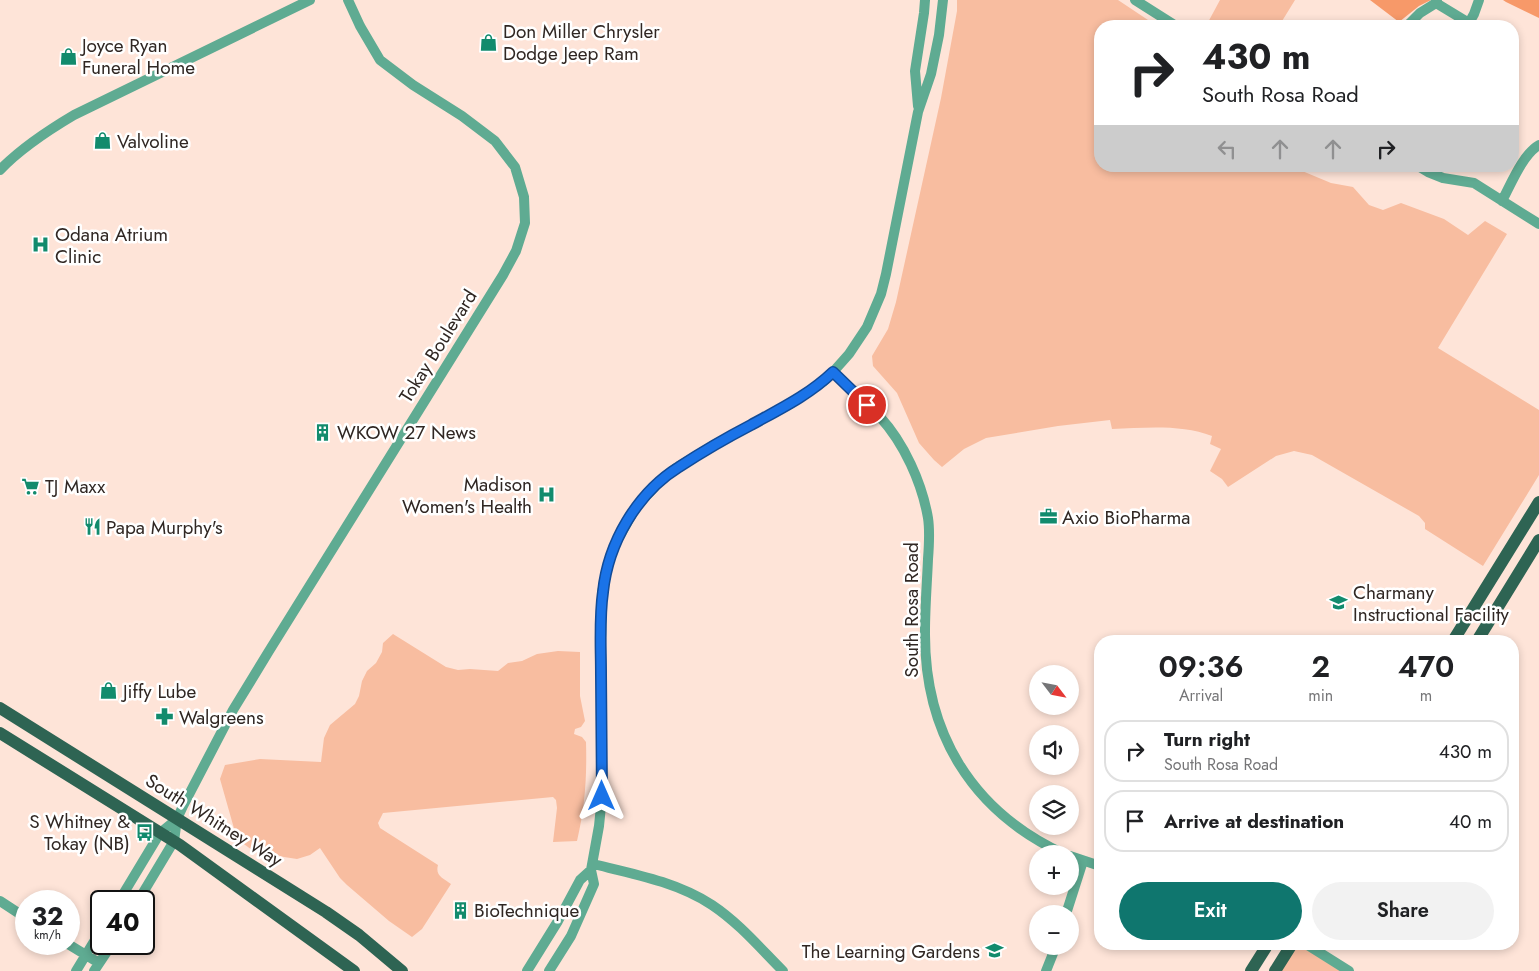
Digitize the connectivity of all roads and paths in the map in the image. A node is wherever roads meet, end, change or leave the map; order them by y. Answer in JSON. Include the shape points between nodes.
{"nodes":[{"id":1,"x":310,"y":0,"type":"edge"},
{"id":2,"x":348,"y":0,"type":"edge"},
{"id":3,"x":924,"y":0,"type":"edge"},
{"id":4,"x":943,"y":0,"type":"edge"},
{"id":5,"x":1135,"y":0,"type":"edge"},
{"id":6,"x":1479,"y":0,"type":"edge"},
{"id":7,"x":1437,"y":1,"type":"edge"},
{"id":8,"x":1167,"y":20,"type":"edge"},
{"id":9,"x":1413,"y":20,"type":"edge"},
{"id":10,"x":1465,"y":20,"type":"edge"},
{"id":11,"x":1471,"y":20,"type":"edge"},
{"id":12,"x":918,"y":112,"type":"junction"},
{"id":13,"x":1539,"y":144,"type":"edge"},
{"id":14,"x":0,"y":170,"type":"edge"},
{"id":15,"x":1519,"y":171,"type":"edge"},
{"id":16,"x":1428,"y":172,"type":"edge"},
{"id":17,"x":1518,"y":172,"type":"edge"},
{"id":18,"x":1502,"y":201,"type":"junction"},
{"id":19,"x":1539,"y":224,"type":"edge"},
{"id":20,"x":833,"y":372,"type":"junction"},
{"id":21,"x":1539,"y":502,"type":"edge"},
{"id":22,"x":1539,"y":540,"type":"edge"},
{"id":23,"x":1458,"y":635,"type":"edge"},
{"id":24,"x":1481,"y":635,"type":"edge"},
{"id":25,"x":0,"y":708,"type":"edge"},
{"id":26,"x":0,"y":733,"type":"edge"},
{"id":27,"x":177,"y":819,"type":"junction"},
{"id":28,"x":160,"y":833,"type":"junction"},
{"id":29,"x":174,"y":841,"type":"junction"},
{"id":30,"x":1047,"y":845,"type":"edge"},
{"id":31,"x":1079,"y":859,"type":"edge"},
{"id":32,"x":1083,"y":861,"type":"junction"},
{"id":33,"x":1094,"y":864,"type":"edge"},
{"id":34,"x":592,"y":867,"type":"junction"},
{"id":35,"x":126,"y":890,"type":"edge"},
{"id":36,"x":145,"y":890,"type":"edge"},
{"id":37,"x":0,"y":901,"type":"edge"},
{"id":38,"x":1069,"y":905,"type":"edge"},
{"id":39,"x":15,"y":911,"type":"edge"},
{"id":40,"x":90,"y":948,"type":"edge"},
{"id":41,"x":1264,"y":950,"type":"edge"},
{"id":42,"x":1288,"y":950,"type":"edge"},
{"id":43,"x":1316,"y":950,"type":"edge"},
{"id":44,"x":80,"y":951,"type":"edge"},
{"id":45,"x":86,"y":955,"type":"junction"},
{"id":46,"x":105,"y":955,"type":"edge"},
{"id":47,"x":1052,"y":955,"type":"edge"},
{"id":48,"x":97,"y":967,"type":"edge"},
{"id":49,"x":76,"y":971,"type":"edge"},
{"id":50,"x":354,"y":971,"type":"edge"},
{"id":51,"x":402,"y":971,"type":"edge"},
{"id":52,"x":527,"y":971,"type":"edge"},
{"id":53,"x":549,"y":971,"type":"edge"},
{"id":54,"x":782,"y":971,"type":"edge"},
{"id":55,"x":1046,"y":971,"type":"edge"},
{"id":56,"x":1251,"y":971,"type":"edge"},
{"id":57,"x":1275,"y":971,"type":"edge"},
{"id":58,"x":1349,"y":971,"type":"edge"}],
"edges":[{"from":1,"to":14,"type":"street","via":[[74,115],[47,130]]},
{"from":2,"to":27,"type":"street","name":"Tokay Boulevard","via":[[380,60],[495,141],[515,167],[524,197],[524,224],[516,251],[503,274],[268,651],[233,710]]},
{"from":3,"to":12,"type":"street","via":[[915,70]]},
{"from":4,"to":12,"type":"street","via":[[931,74]]},
{"from":5,"to":8,"type":"street"},
{"from":6,"to":11,"type":"street"},
{"from":7,"to":9,"type":"street"},
{"from":7,"to":10,"type":"street"},
{"from":12,"to":20,"type":"street","via":[[881,294],[863,334]]},
{"from":13,"to":15,"type":"street"},
{"from":16,"to":18,"type":"street","via":[[1474,183]]},
{"from":17,"to":18,"type":"street"},
{"from":18,"to":19,"type":"street"},
{"from":20,"to":30,"type":"street","name":"South Rosa Road","via":[[880,417],[896,438],[910,461],[921,491],[928,518],[927,674],[943,734],[966,776],[988,801],[1020,829]]},
{"from":20,"to":34,"type":"street","via":[[808,392],[676,468],[636,507],[618,539],[602,592],[602,796]]},
{"from":21,"to":23,"type":"main road"},
{"from":22,"to":24,"type":"main road"},
{"from":25,"to":27,"type":"main road","name":"South Whitney Way"},
{"from":26,"to":28,"type":"main road","name":"South Whitney Way"},
{"from":27,"to":28,"type":"street","name":"Tokay Boulevard"},
{"from":27,"to":29,"type":"street","name":"Tokay Boulevard"},
{"from":27,"to":51,"type":"main road","name":"South Whitney Way","via":[[326,912]]},
{"from":28,"to":29,"type":"main road","name":"South Whitney Way"},
{"from":28,"to":35,"type":"street","name":"Tokay Boulevard"},
{"from":29,"to":36,"type":"street","name":"Tokay Boulevard"},
{"from":29,"to":50,"type":"main road","name":"South Whitney Way"},
{"from":31,"to":32,"type":"street"},
{"from":32,"to":33,"type":"street"},
{"from":32,"to":38,"type":"street"},
{"from":34,"to":52,"type":"street","via":[[580,880]]},
{"from":34,"to":53,"type":"street","via":[[594,884],[571,936]]},
{"from":34,"to":54,"type":"street","via":[[665,883],[700,898],[736,924]]},
{"from":37,"to":39,"type":"street"},
{"from":40,"to":45,"type":"street"},
{"from":41,"to":56,"type":"main road"},
{"from":42,"to":57,"type":"main road"},
{"from":43,"to":58,"type":"street"},
{"from":44,"to":45,"type":"street"},
{"from":45,"to":48,"type":"street"},
{"from":45,"to":49,"type":"street"},
{"from":46,"to":48,"type":"street"},
{"from":47,"to":55,"type":"street"}]}
